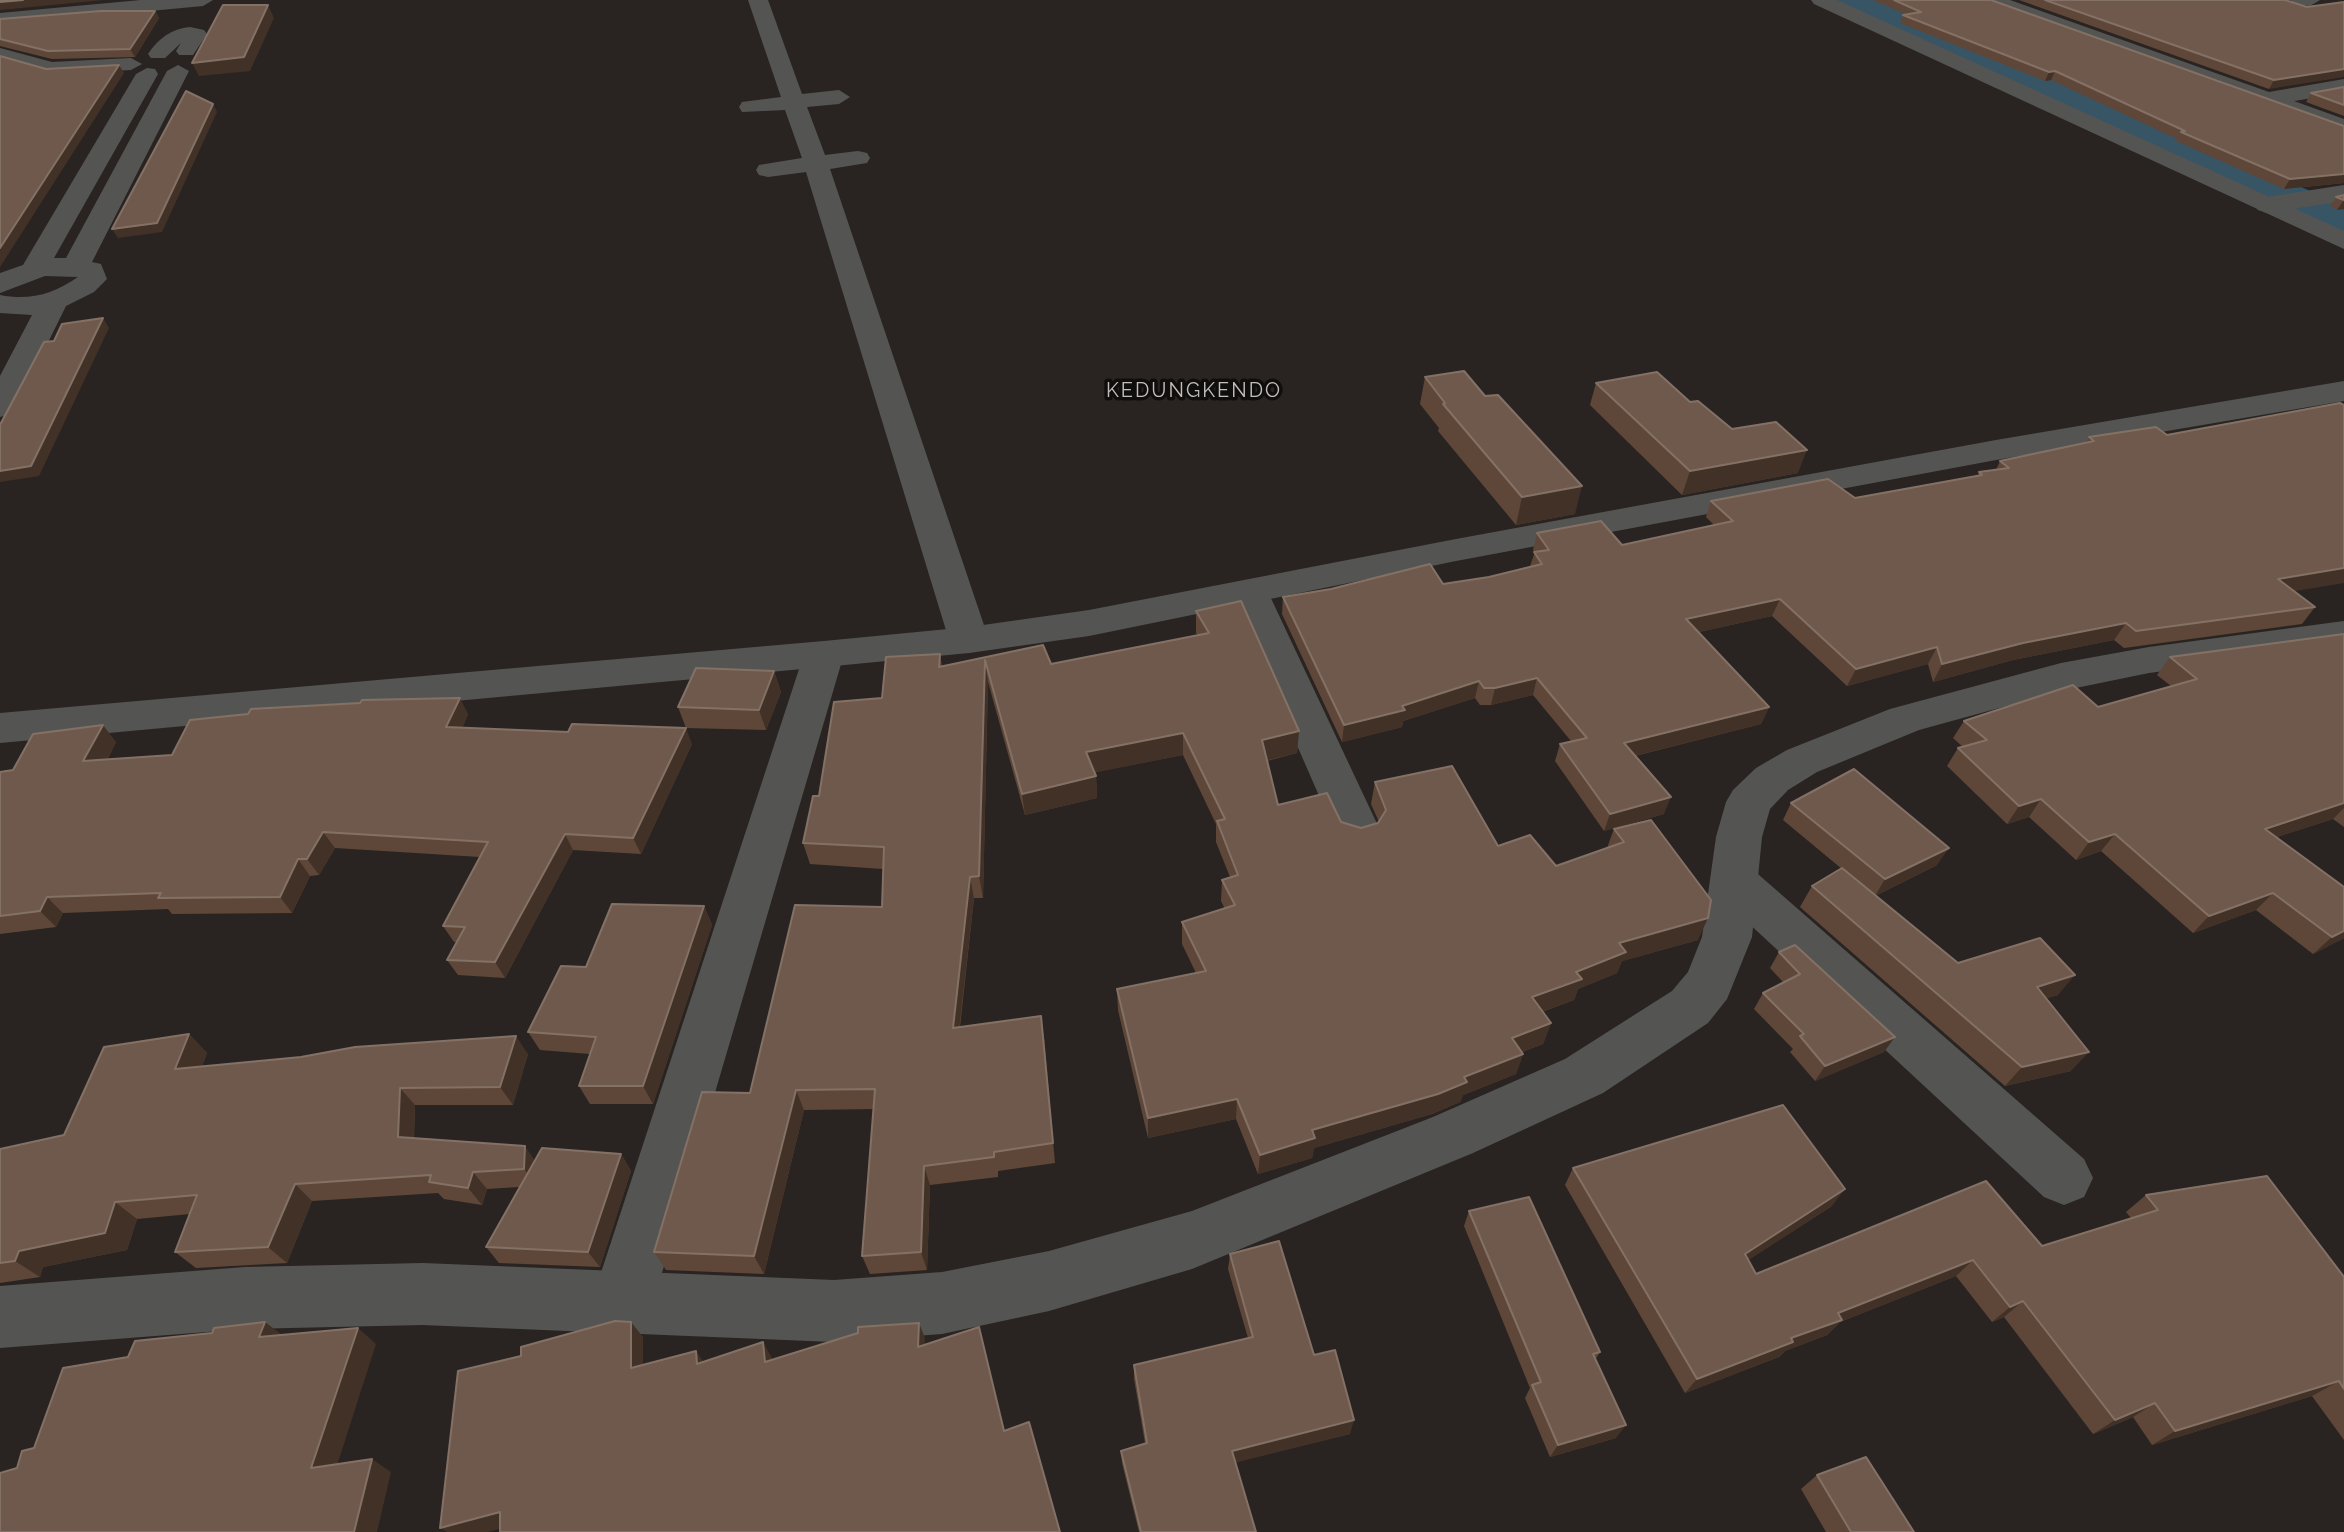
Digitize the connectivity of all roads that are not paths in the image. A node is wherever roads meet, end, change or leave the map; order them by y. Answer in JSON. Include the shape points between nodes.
{"nodes":[{"id":1,"x":203,"y":0,"type":"edge"},
{"id":2,"x":758,"y":0,"type":"edge"},
{"id":3,"x":1821,"y":0,"type":"edge"},
{"id":4,"x":1992,"y":0,"type":"edge"},
{"id":5,"x":2300,"y":0,"type":"edge"},
{"id":6,"x":2310,"y":0,"type":"edge"},
{"id":7,"x":72,"y":6,"type":"edge"},
{"id":8,"x":0,"y":19,"type":"edge"},
{"id":9,"x":149,"y":19,"type":"junction"},
{"id":10,"x":183,"y":51,"type":"junction"},
{"id":11,"x":0,"y":54,"type":"edge"},
{"id":12,"x":146,"y":64,"type":"junction"},
{"id":13,"x":51,"y":68,"type":"junction"},
{"id":14,"x":13,"y":83,"type":"edge"},
{"id":15,"x":2344,"y":86,"type":"edge"},
{"id":16,"x":839,"y":97,"type":"dead end"},
{"id":17,"x":2268,"y":99,"type":"junction"},
{"id":18,"x":794,"y":102,"type":"junction"},
{"id":19,"x":750,"y":107,"type":"dead end"},
{"id":20,"x":2343,"y":126,"type":"edge"},
{"id":21,"x":858,"y":158,"type":"dead end"},
{"id":22,"x":816,"y":164,"type":"junction"},
{"id":23,"x":768,"y":170,"type":"dead end"},
{"id":24,"x":2344,"y":193,"type":"edge"},
{"id":25,"x":2279,"y":203,"type":"junction"},
{"id":26,"x":2344,"y":241,"type":"edge"},
{"id":27,"x":76,"y":265,"type":"junction"},
{"id":28,"x":34,"y":270,"type":"junction"},
{"id":29,"x":54,"y":301,"type":"junction"},
{"id":30,"x":2,"y":303,"type":"edge"},
{"id":31,"x":2344,"y":391,"type":"edge"},
{"id":32,"x":0,"y":407,"type":"edge"},
{"id":33,"x":1249,"y":592,"type":"junction"},
{"id":34,"x":2344,"y":634,"type":"edge"},
{"id":35,"x":969,"y":640,"type":"junction"},
{"id":36,"x":824,"y":654,"type":"junction"},
{"id":37,"x":0,"y":728,"type":"edge"},
{"id":38,"x":1357,"y":830,"type":"edge"},
{"id":39,"x":1734,"y":881,"type":"junction"},
{"id":40,"x":2064,"y":1178,"type":"dead end"},
{"id":41,"x":623,"y":1300,"type":"junction"},
{"id":42,"x":0,"y":1317,"type":"edge"}],
"edges":[{"from":1,"to":9,"type":"street"},
{"from":2,"to":18,"type":"street"},
{"from":3,"to":25,"type":"street"},
{"from":4,"to":17,"type":"street"},
{"from":5,"to":6,"type":"street"},
{"from":7,"to":8,"type":"street"},
{"from":7,"to":9,"type":"street"},
{"from":7,"to":9,"type":"street","via":[[116,22]]},
{"from":9,"to":10,"type":"street"},
{"from":10,"to":12,"type":"street"},
{"from":10,"to":12,"type":"street","via":[[172,38]]},
{"from":10,"to":27,"type":"street"},
{"from":11,"to":13,"type":"street"},
{"from":12,"to":13,"type":"street"},
{"from":12,"to":28,"type":"street"},
{"from":13,"to":14,"type":"street"},
{"from":15,"to":17,"type":"street"},
{"from":16,"to":18,"type":"street"},
{"from":17,"to":20,"type":"street"},
{"from":18,"to":19,"type":"street"},
{"from":18,"to":22,"type":"street"},
{"from":21,"to":22,"type":"street"},
{"from":22,"to":23,"type":"street"},
{"from":22,"to":35,"type":"street"},
{"from":24,"to":25,"type":"street"},
{"from":25,"to":26,"type":"street"},
{"from":27,"to":28,"type":"street"},
{"from":27,"to":29,"type":"street","via":[[91,270],[93,279]]},
{"from":28,"to":30,"type":"street"},
{"from":29,"to":30,"type":"street"},
{"from":29,"to":32,"type":"street"},
{"from":31,"to":33,"type":"street","via":[[1965,455]]},
{"from":33,"to":35,"type":"street"},
{"from":33,"to":38,"type":"street"},
{"from":34,"to":39,"type":"street","via":[[2061,677],[1893,724],[1802,761],[1759,790],[1744,817]]},
{"from":35,"to":36,"type":"street"},
{"from":36,"to":37,"type":"street"},
{"from":36,"to":41,"type":"street"},
{"from":39,"to":40,"type":"street"},
{"from":39,"to":41,"type":"street","via":[[1727,937],[1709,984],[1690,1007],[1640,1042],[1584,1076],[1453,1135],[1192,1240],[1049,1281],[942,1303],[834,1311]]},
{"from":41,"to":42,"type":"street","via":[[423,1294],[245,1298]]}]}
